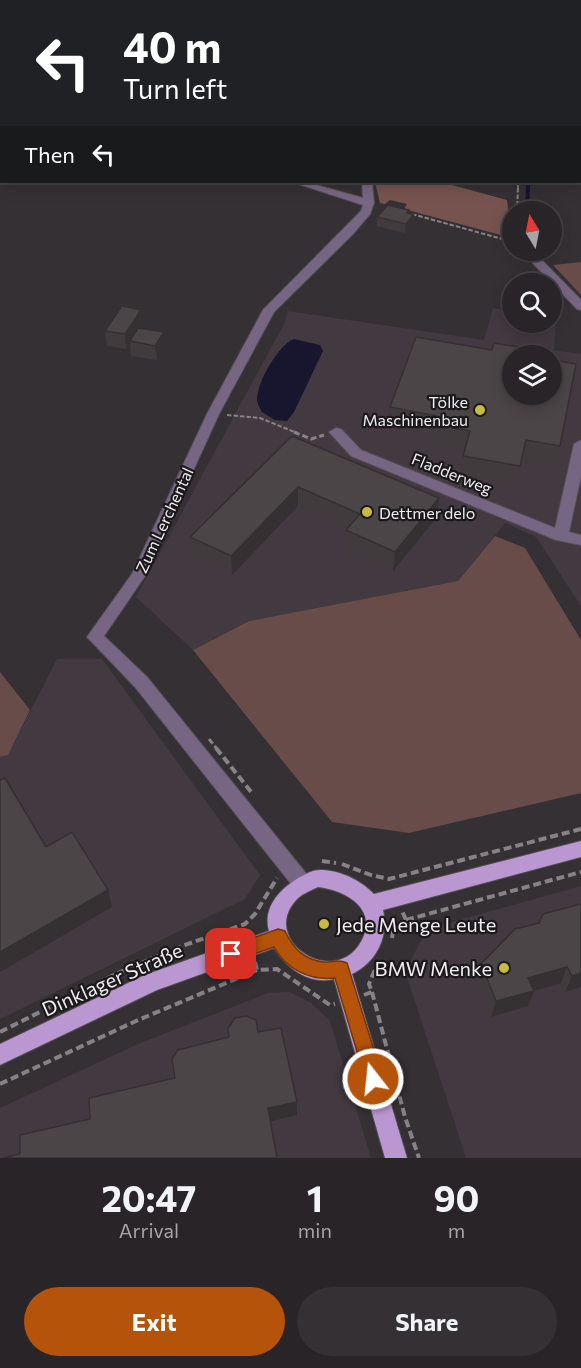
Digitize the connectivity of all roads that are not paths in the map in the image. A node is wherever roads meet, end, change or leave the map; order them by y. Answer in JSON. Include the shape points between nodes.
{"nodes":[{"id":1,"x":300,"y":183,"type":"edge"},
{"id":2,"x":367,"y":183,"type":"edge"},
{"id":3,"x":369,"y":203,"type":"junction"},
{"id":4,"x":536,"y":261,"type":"edge"},
{"id":5,"x":581,"y":307,"type":"edge"},
{"id":6,"x":336,"y":432,"type":"road end"},
{"id":7,"x":581,"y":444,"type":"edge"},
{"id":8,"x":561,"y":536,"type":"junction"},
{"id":9,"x":581,"y":540,"type":"edge"},
{"id":10,"x":581,"y":849,"type":"edge"},
{"id":11,"x":302,"y":883,"type":"junction"},
{"id":12,"x":370,"y":904,"type":"junction"},
{"id":13,"x":278,"y":937,"type":"junction"},
{"id":14,"x":341,"y":969,"type":"junction"},
{"id":15,"x":0,"y":1055,"type":"edge"},
{"id":16,"x":396,"y":1158,"type":"edge"}],
"edges":[{"from":1,"to":3,"type":"street"},
{"from":2,"to":3,"type":"street"},
{"from":3,"to":11,"type":"street","name":"Zum Lerchental","via":[[349,232],[269,310],[213,414],[138,576],[95,637],[141,682]]},
{"from":4,"to":5,"type":"street"},
{"from":6,"to":8,"type":"street","name":"Fladderweg","via":[[356,453]]},
{"from":7,"to":8,"type":"street"},
{"from":8,"to":9,"type":"street","name":"Fladderweg"},
{"from":10,"to":12,"type":"main road"},
{"from":11,"to":12,"type":"main road","via":[[333,878],[361,892]]},
{"from":11,"to":13,"type":"main road","via":[[280,906]]},
{"from":12,"to":14,"type":"main road","via":[[375,917],[372,943],[354,963]]},
{"from":13,"to":14,"type":"main road","via":[[296,961],[326,971]]},
{"from":13,"to":15,"type":"main road","name":"Dinklager Straße","via":[[152,982]]},
{"from":14,"to":16,"type":"main road"}]}
